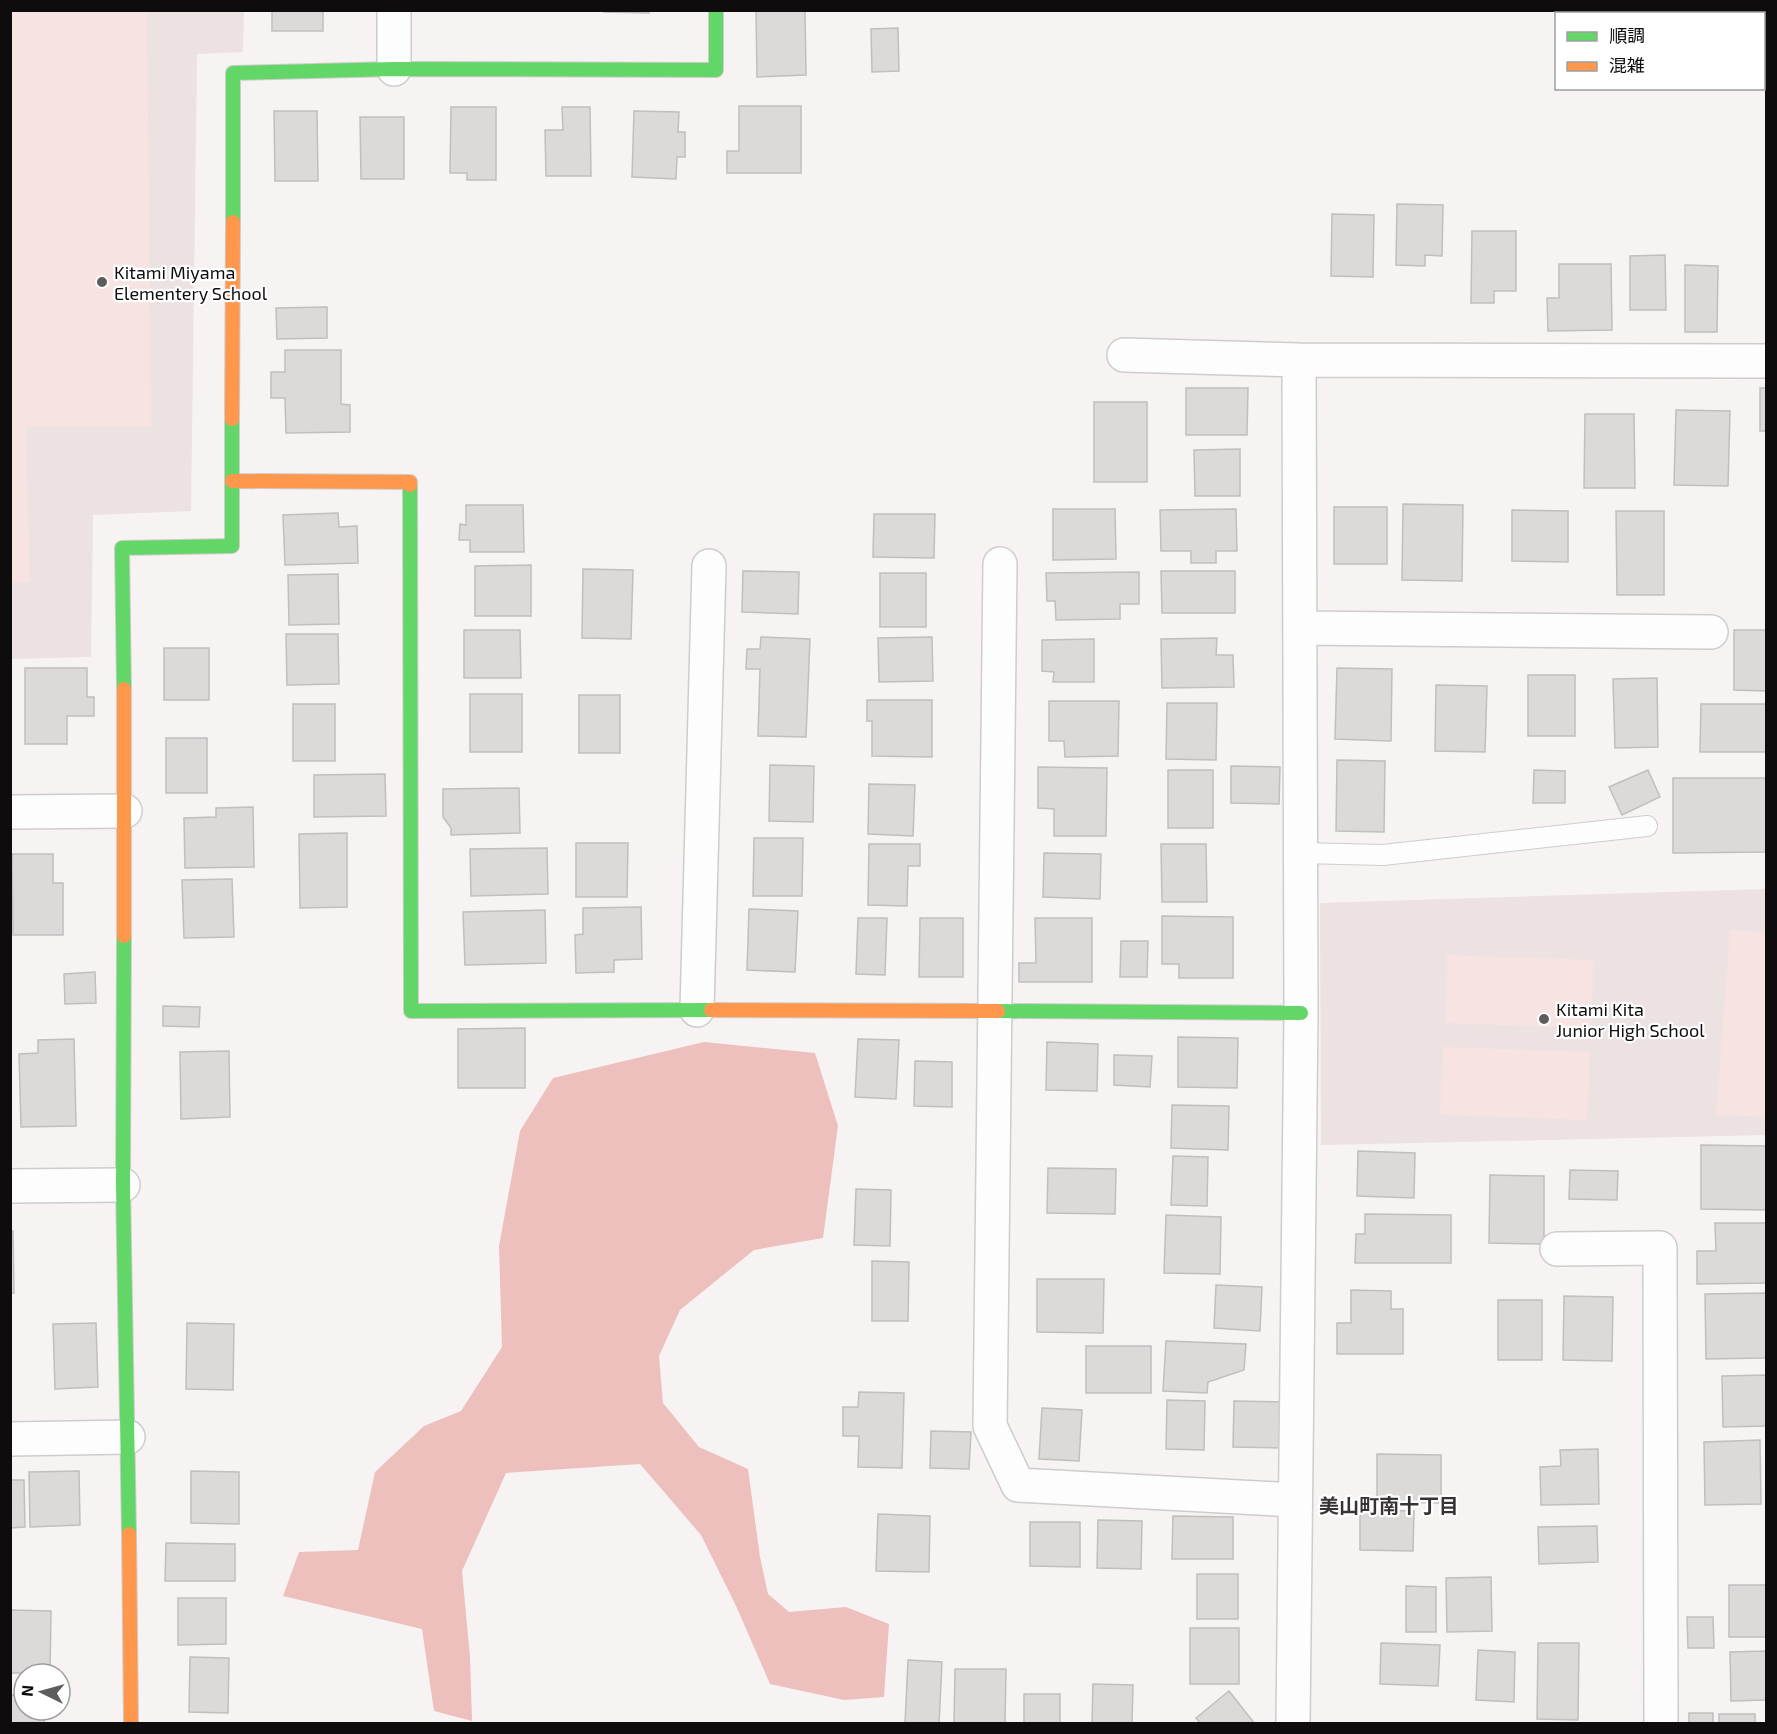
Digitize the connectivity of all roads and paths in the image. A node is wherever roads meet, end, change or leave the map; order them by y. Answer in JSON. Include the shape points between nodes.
{"nodes":[{"id":1,"x":394,"y":10,"type":"edge"},
{"id":2,"x":716,"y":10,"type":"edge"},
{"id":3,"x":394,"y":69,"type":"junction"},
{"id":4,"x":1124,"y":355,"type":"dead end"},
{"id":5,"x":1299,"y":360,"type":"junction"},
{"id":6,"x":1767,"y":361,"type":"edge"},
{"id":7,"x":232,"y":481,"type":"junction"},
{"id":8,"x":1000,"y":564,"type":"dead end"},
{"id":9,"x":709,"y":566,"type":"dead end"},
{"id":10,"x":1300,"y":628,"type":"junction"},
{"id":11,"x":1711,"y":632,"type":"dead end"},
{"id":12,"x":125,"y":811,"type":"junction"},
{"id":13,"x":10,"y":812,"type":"edge"},
{"id":14,"x":1647,"y":826,"type":"dead end"},
{"id":15,"x":1300,"y":853,"type":"junction"},
{"id":16,"x":697,"y":1010,"type":"junction"},
{"id":17,"x":996,"y":1011,"type":"junction"},
{"id":18,"x":1301,"y":1013,"type":"junction"},
{"id":19,"x":123,"y":1185,"type":"junction"},
{"id":20,"x":10,"y":1186,"type":"edge"},
{"id":21,"x":1557,"y":1248,"type":"dead end"},
{"id":22,"x":128,"y":1437,"type":"junction"},
{"id":23,"x":10,"y":1439,"type":"edge"},
{"id":24,"x":1295,"y":1500,"type":"junction"},
{"id":25,"x":131,"y":1724,"type":"edge"},
{"id":26,"x":1293,"y":1724,"type":"edge"},
{"id":27,"x":1661,"y":1724,"type":"edge"}],
"edges":[{"from":1,"to":3,"type":"street"},
{"from":2,"to":3,"type":"street","via":[[716,70]]},
{"from":3,"to":7,"type":"street","via":[[233,73]]},
{"from":4,"to":5,"type":"street"},
{"from":5,"to":6,"type":"street"},
{"from":5,"to":10,"type":"street"},
{"from":7,"to":12,"type":"street","via":[[232,546],[122,549]]},
{"from":7,"to":16,"type":"street","via":[[410,482],[411,1011]]},
{"from":8,"to":17,"type":"street"},
{"from":9,"to":16,"type":"street"},
{"from":10,"to":11,"type":"street"},
{"from":10,"to":15,"type":"street"},
{"from":12,"to":13,"type":"street"},
{"from":12,"to":19,"type":"street"},
{"from":14,"to":15,"type":"lane","via":[[1383,855]]},
{"from":15,"to":18,"type":"street"},
{"from":16,"to":17,"type":"street"},
{"from":17,"to":18,"type":"street"},
{"from":17,"to":24,"type":"street","via":[[990,1426],[1018,1485]]},
{"from":18,"to":24,"type":"street"},
{"from":19,"to":20,"type":"street"},
{"from":19,"to":22,"type":"street"},
{"from":21,"to":27,"type":"street","via":[[1659,1248]]},
{"from":22,"to":23,"type":"street"},
{"from":22,"to":25,"type":"street"},
{"from":24,"to":26,"type":"street"}]}
